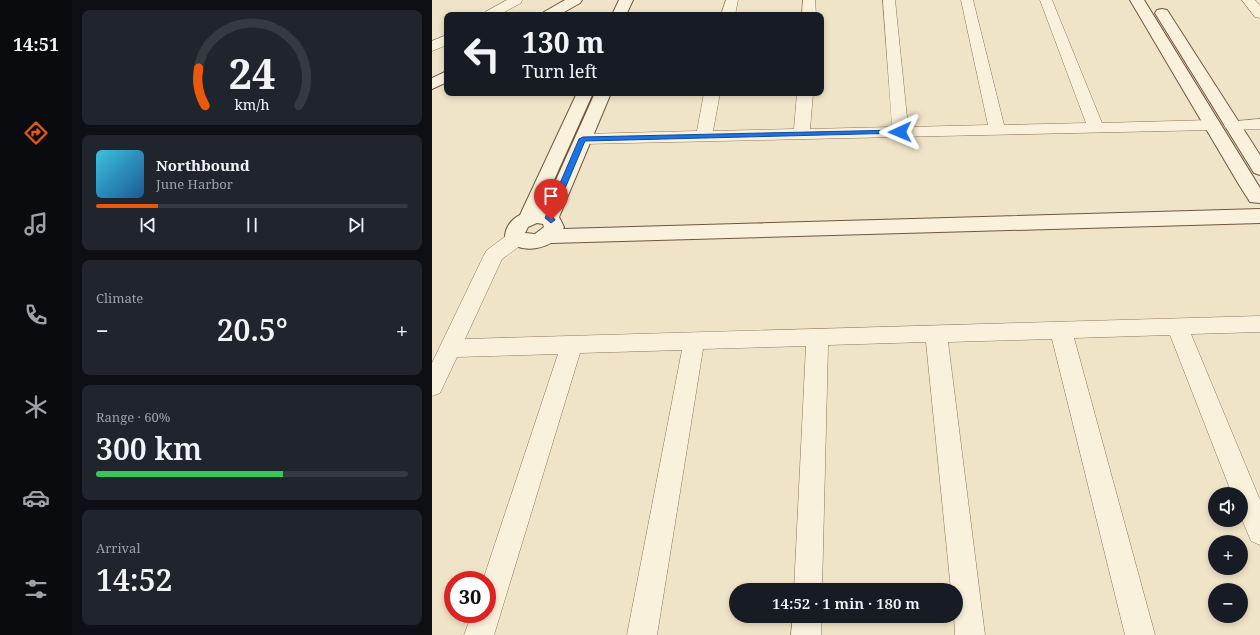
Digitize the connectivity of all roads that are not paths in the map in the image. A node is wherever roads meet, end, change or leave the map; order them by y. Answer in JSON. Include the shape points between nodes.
{"nodes":[{"id":1,"x":516,"y":0,"type":"edge"},
{"id":2,"x":575,"y":0,"type":"edge"},
{"id":3,"x":626,"y":0,"type":"edge"},
{"id":4,"x":732,"y":0,"type":"edge"},
{"id":5,"x":809,"y":0,"type":"edge"},
{"id":6,"x":889,"y":0,"type":"edge"},
{"id":7,"x":967,"y":0,"type":"edge"},
{"id":8,"x":1046,"y":0,"type":"edge"},
{"id":9,"x":1137,"y":0,"type":"edge"},
{"id":10,"x":1154,"y":0,"type":"edge"},
{"id":11,"x":1248,"y":0,"type":"edge"},
{"id":12,"x":495,"y":12,"type":"edge"},
{"id":13,"x":554,"y":12,"type":"edge"},
{"id":14,"x":620,"y":12,"type":"edge"},
{"id":15,"x":729,"y":12,"type":"edge"},
{"id":16,"x":809,"y":12,"type":"edge"},
{"id":17,"x":1260,"y":14,"type":"edge"},
{"id":18,"x":444,"y":41,"type":"edge"},
{"id":19,"x":1161,"y":41,"type":"junction"},
{"id":20,"x":1179,"y":41,"type":"junction"},
{"id":21,"x":432,"y":47,"type":"edge"},
{"id":22,"x":444,"y":78,"type":"edge"},
{"id":23,"x":432,"y":84,"type":"edge"},
{"id":24,"x":584,"y":96,"type":"edge"},
{"id":25,"x":601,"y":96,"type":"edge"},
{"id":26,"x":711,"y":96,"type":"edge"},
{"id":27,"x":805,"y":96,"type":"edge"},
{"id":28,"x":1260,"y":124,"type":"edge"},
{"id":29,"x":1211,"y":125,"type":"junction"},
{"id":30,"x":1232,"y":125,"type":"junction"},
{"id":31,"x":1096,"y":128,"type":"junction"},
{"id":32,"x":997,"y":130,"type":"junction"},
{"id":33,"x":900,"y":132,"type":"junction"},
{"id":34,"x":802,"y":134,"type":"junction"},
{"id":35,"x":704,"y":136,"type":"junction"},
{"id":36,"x":583,"y":139,"type":"junction"},
{"id":37,"x":1260,"y":169,"type":"edge"},
{"id":38,"x":1258,"y":205,"type":"edge"},
{"id":39,"x":528,"y":218,"type":"junction"},
{"id":40,"x":550,"y":225,"type":"junction"},
{"id":41,"x":517,"y":238,"type":"junction"},
{"id":42,"x":1260,"y":324,"type":"edge"},
{"id":43,"x":1177,"y":327,"type":"junction"},
{"id":44,"x":1061,"y":330,"type":"junction"},
{"id":45,"x":936,"y":334,"type":"junction"},
{"id":46,"x":817,"y":337,"type":"junction"},
{"id":47,"x":694,"y":341,"type":"junction"},
{"id":48,"x":572,"y":344,"type":"junction"},
{"id":49,"x":450,"y":348,"type":"junction"},
{"id":50,"x":432,"y":386,"type":"edge"},
{"id":51,"x":1260,"y":532,"type":"edge"},
{"id":52,"x":496,"y":583,"type":"edge"},
{"id":53,"x":808,"y":583,"type":"edge"},
{"id":54,"x":483,"y":623,"type":"edge"},
{"id":55,"x":807,"y":623,"type":"edge"},
{"id":56,"x":479,"y":635,"type":"edge"},
{"id":57,"x":642,"y":635,"type":"edge"},
{"id":58,"x":806,"y":635,"type":"edge"},
{"id":59,"x":970,"y":635,"type":"edge"},
{"id":60,"x":1140,"y":635,"type":"edge"}],
"edges":[{"from":1,"to":12,"type":"street"},
{"from":2,"to":13,"type":"street"},
{"from":3,"to":14,"type":"street"},
{"from":4,"to":15,"type":"street"},
{"from":5,"to":16,"type":"street"},
{"from":6,"to":33,"type":"street"},
{"from":7,"to":32,"type":"street"},
{"from":8,"to":31,"type":"street"},
{"from":9,"to":19,"type":"street"},
{"from":10,"to":20,"type":"street"},
{"from":11,"to":17,"type":"street"},
{"from":18,"to":21,"type":"street"},
{"from":19,"to":20,"type":"street"},
{"from":19,"to":29,"type":"street"},
{"from":20,"to":30,"type":"street"},
{"from":22,"to":23,"type":"street"},
{"from":24,"to":39,"type":"street"},
{"from":25,"to":36,"type":"street"},
{"from":26,"to":35,"type":"street"},
{"from":27,"to":34,"type":"street"},
{"from":28,"to":30,"type":"street"},
{"from":29,"to":31,"type":"street"},
{"from":29,"to":38,"type":"street"},
{"from":30,"to":37,"type":"street"},
{"from":31,"to":32,"type":"street"},
{"from":32,"to":33,"type":"street"},
{"from":33,"to":34,"type":"street"},
{"from":34,"to":35,"type":"street"},
{"from":35,"to":36,"type":"street"},
{"from":36,"to":40,"type":"street"},
{"from":38,"to":40,"type":"street"},
{"from":39,"to":40,"type":"street","via":[[543,216]]},
{"from":39,"to":41,"type":"street","via":[[515,230]]},
{"from":40,"to":41,"type":"street","via":[[538,241],[528,242]]},
{"from":41,"to":49,"type":"street","via":[[494,255]]},
{"from":42,"to":43,"type":"street"},
{"from":43,"to":44,"type":"street"},
{"from":43,"to":51,"type":"street"},
{"from":44,"to":45,"type":"street"},
{"from":44,"to":60,"type":"street"},
{"from":45,"to":46,"type":"street"},
{"from":45,"to":59,"type":"street"},
{"from":46,"to":47,"type":"street"},
{"from":46,"to":53,"type":"street"},
{"from":47,"to":48,"type":"street"},
{"from":47,"to":57,"type":"street"},
{"from":48,"to":49,"type":"street"},
{"from":48,"to":52,"type":"street"},
{"from":49,"to":50,"type":"street"},
{"from":54,"to":56,"type":"street"},
{"from":55,"to":58,"type":"street"}]}
